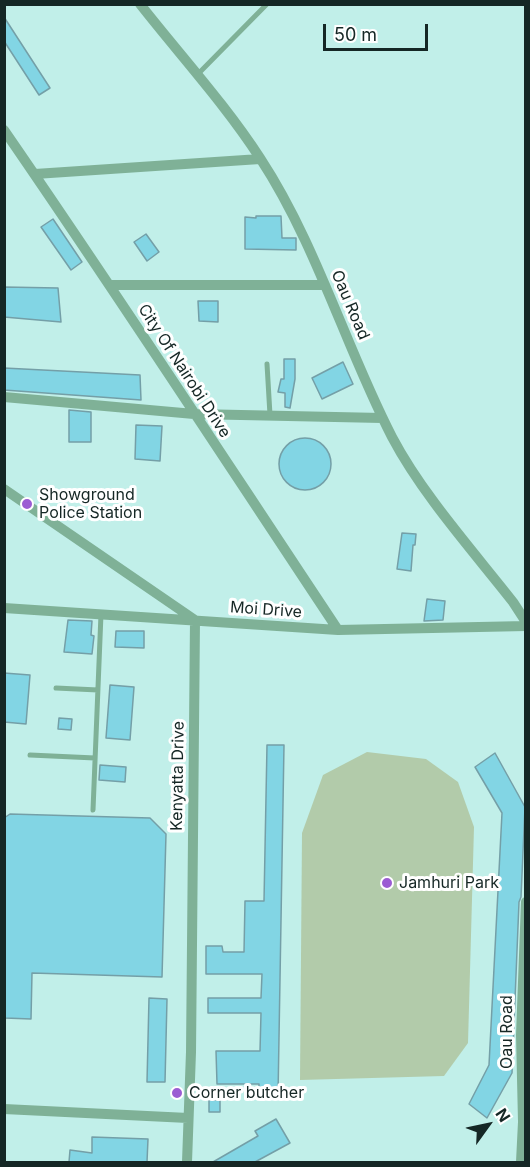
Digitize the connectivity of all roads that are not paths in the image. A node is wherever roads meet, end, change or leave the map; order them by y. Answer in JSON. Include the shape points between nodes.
{"nodes":[{"id":1,"x":140,"y":4,"type":"edge"},
{"id":2,"x":267,"y":4,"type":"edge"},
{"id":3,"x":197,"y":75,"type":"junction"},
{"id":4,"x":4,"y":130,"type":"edge"},
{"id":5,"x":260,"y":159,"type":"junction"},
{"id":6,"x":35,"y":174,"type":"junction"},
{"id":7,"x":110,"y":285,"type":"junction"},
{"id":8,"x":326,"y":285,"type":"junction"},
{"id":9,"x":267,"y":364,"type":"dead end"},
{"id":10,"x":4,"y":397,"type":"edge"},
{"id":11,"x":194,"y":414,"type":"junction"},
{"id":12,"x":270,"y":415,"type":"junction"},
{"id":13,"x":382,"y":417,"type":"junction"},
{"id":14,"x":4,"y":489,"type":"edge"},
{"id":15,"x":4,"y":608,"type":"edge"},
{"id":16,"x":102,"y":615,"type":"junction"},
{"id":17,"x":195,"y":621,"type":"junction"},
{"id":18,"x":525,"y":624,"type":"edge"},
{"id":19,"x":338,"y":630,"type":"junction"},
{"id":20,"x":56,"y":688,"type":"dead end"},
{"id":21,"x":98,"y":690,"type":"junction"},
{"id":22,"x":30,"y":754,"type":"dead end"},
{"id":23,"x":95,"y":758,"type":"junction"},
{"id":24,"x":93,"y":810,"type":"dead end"},
{"id":25,"x":525,"y":902,"type":"edge"},
{"id":26,"x":4,"y":1110,"type":"edge"},
{"id":27,"x":188,"y":1118,"type":"junction"},
{"id":28,"x":524,"y":1122,"type":"edge"},
{"id":29,"x":187,"y":1162,"type":"edge"},
{"id":30,"x":521,"y":1162,"type":"edge"}],
"edges":[{"from":1,"to":3,"type":"street","name":"Oau Road"},
{"from":2,"to":3,"type":"lane"},
{"from":3,"to":5,"type":"street","name":"Oau Road"},
{"from":4,"to":6,"type":"street","name":"City Of Nairobi Drive"},
{"from":5,"to":6,"type":"street"},
{"from":5,"to":8,"type":"street","name":"Oau Road"},
{"from":6,"to":7,"type":"street","name":"City Of Nairobi Drive"},
{"from":7,"to":8,"type":"street"},
{"from":7,"to":11,"type":"street","name":"City Of Nairobi Drive"},
{"from":8,"to":13,"type":"street","name":"Oau Road"},
{"from":9,"to":12,"type":"lane"},
{"from":10,"to":11,"type":"street"},
{"from":11,"to":12,"type":"street"},
{"from":11,"to":19,"type":"street","name":"City Of Nairobi Drive"},
{"from":12,"to":13,"type":"street"},
{"from":13,"to":18,"type":"street","name":"Oau Road","via":[[421,483],[513,602]]},
{"from":14,"to":17,"type":"street"},
{"from":15,"to":16,"type":"street","name":"Moi Drive"},
{"from":16,"to":17,"type":"street","name":"Moi Drive"},
{"from":16,"to":21,"type":"lane"},
{"from":17,"to":19,"type":"street","name":"Moi Drive"},
{"from":17,"to":27,"type":"street","name":"Kenyatta Drive"},
{"from":18,"to":19,"type":"street","name":"Moi Drive"},
{"from":20,"to":21,"type":"lane"},
{"from":21,"to":23,"type":"lane"},
{"from":22,"to":23,"type":"lane"},
{"from":23,"to":24,"type":"lane"},
{"from":25,"to":28,"type":"street","name":"Oau Road","via":[[521,1035]]},
{"from":26,"to":27,"type":"street"},
{"from":27,"to":29,"type":"street","name":"Kenyatta Drive"},
{"from":28,"to":30,"type":"street","name":"Oau Road"}]}
